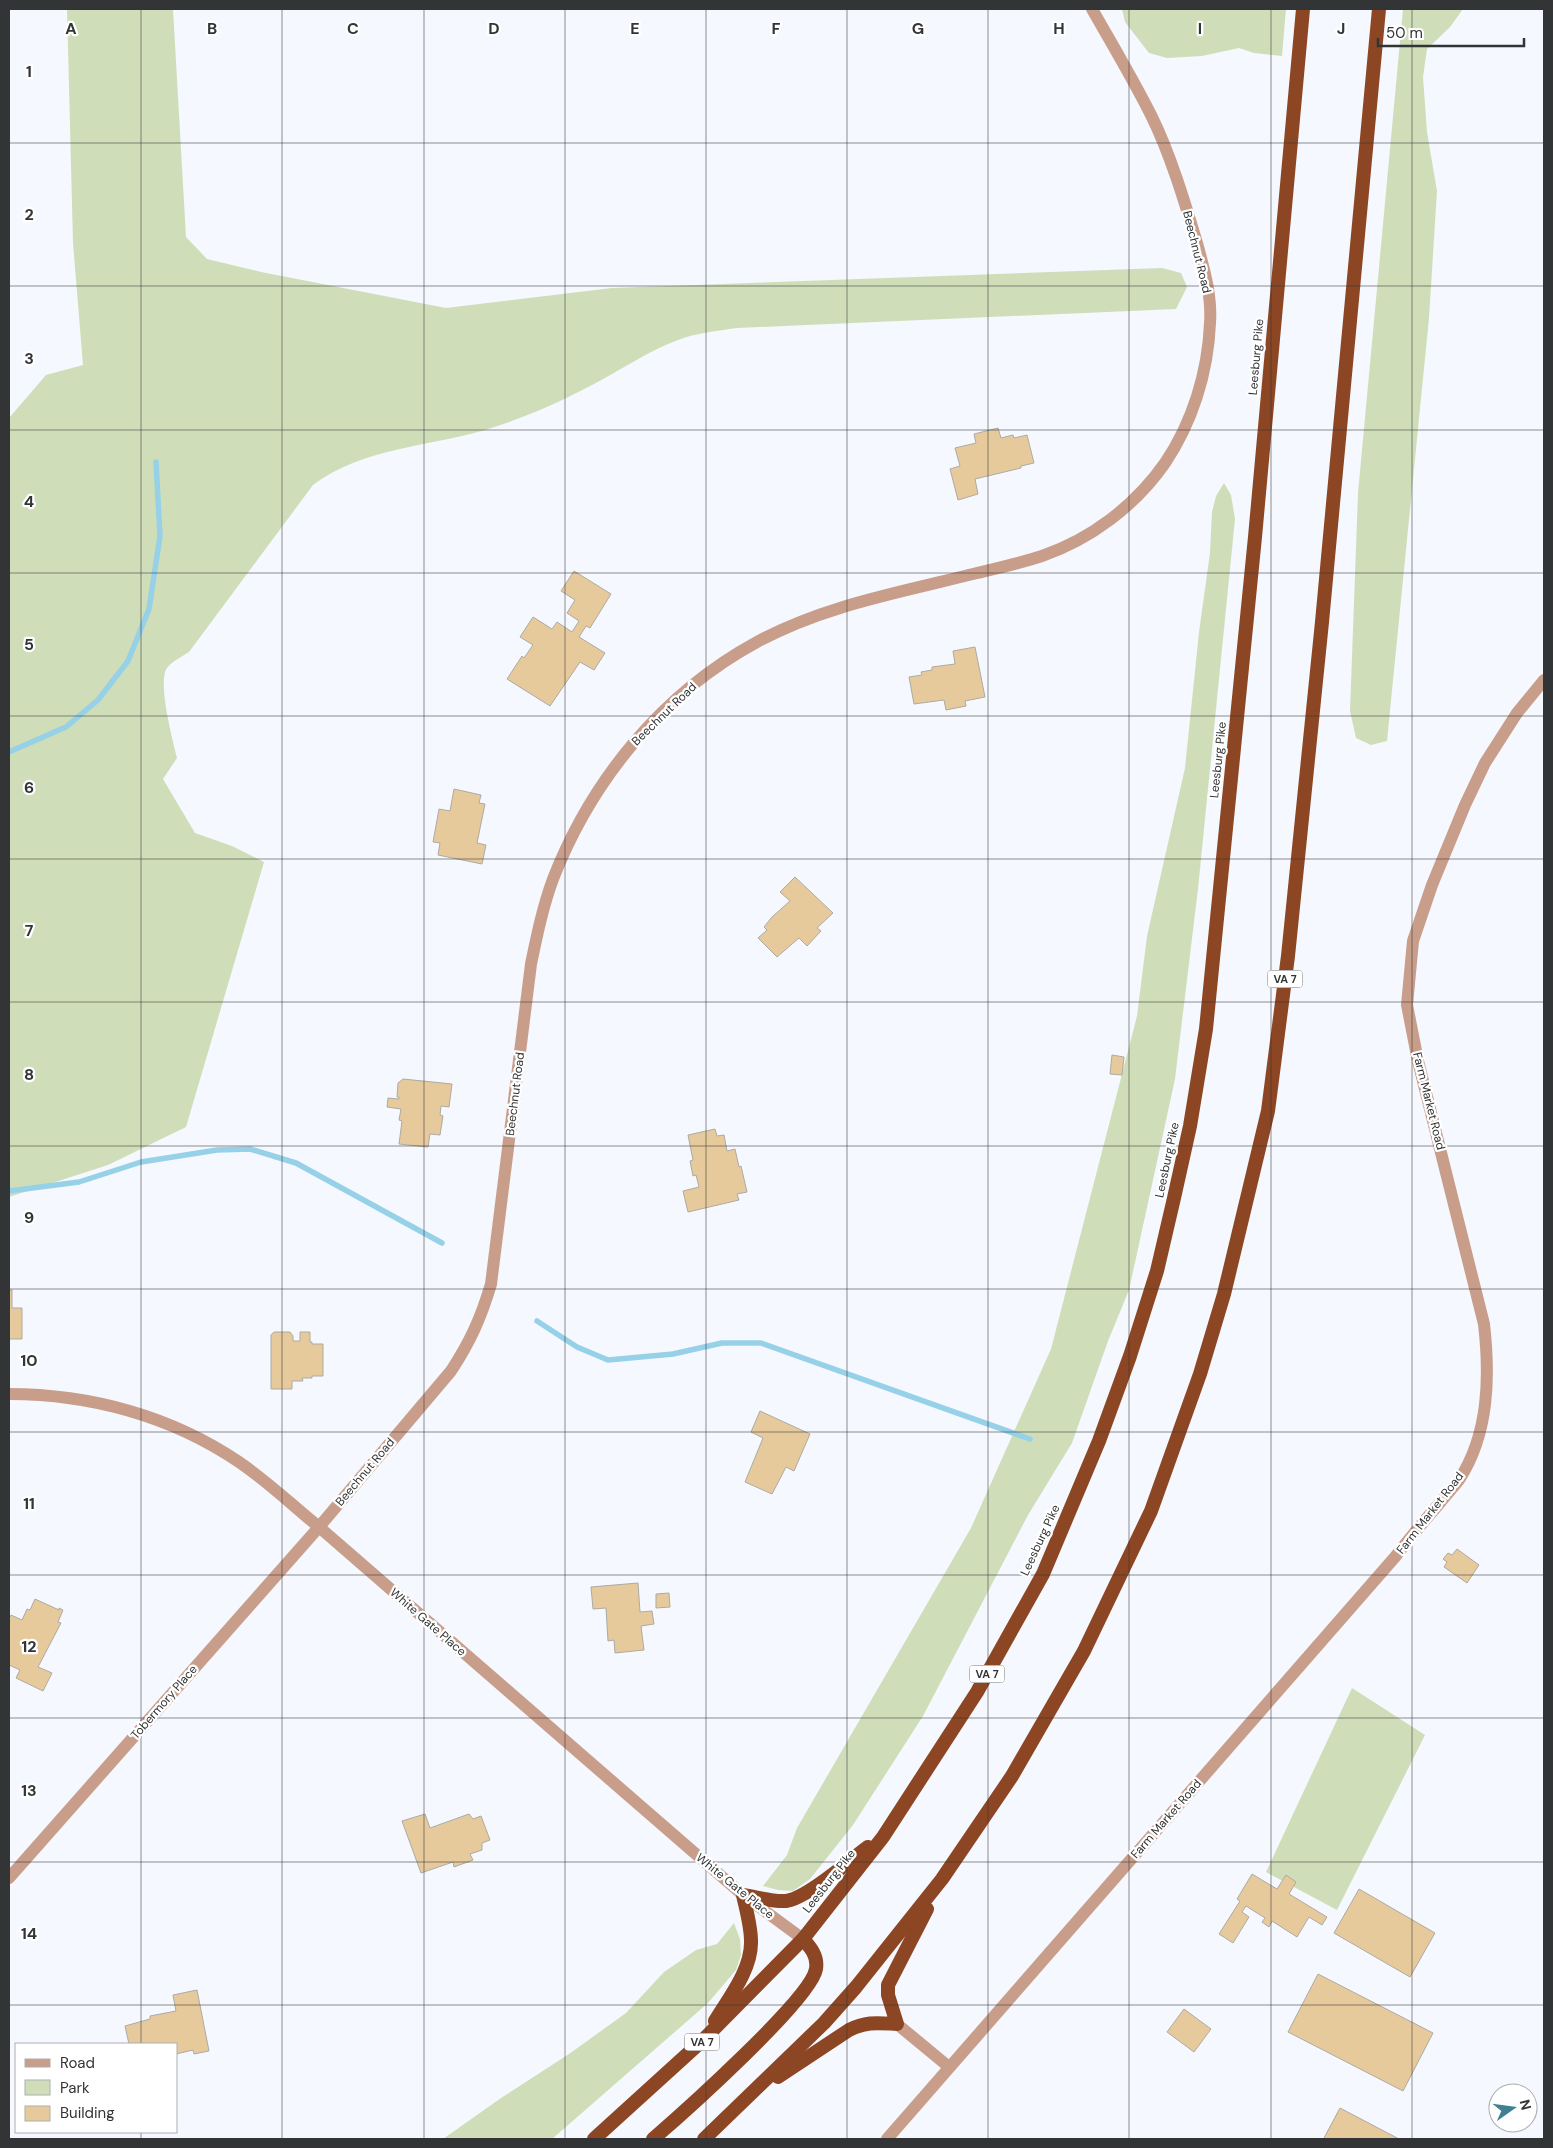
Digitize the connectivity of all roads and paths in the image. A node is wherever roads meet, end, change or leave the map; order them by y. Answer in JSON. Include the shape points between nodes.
{"nodes":[{"id":1,"x":1092,"y":9,"type":"edge"},
{"id":2,"x":1303,"y":9,"type":"edge"},
{"id":3,"x":1379,"y":9,"type":"edge"},
{"id":4,"x":1544,"y":680,"type":"edge"},
{"id":5,"x":9,"y":1394,"type":"edge"},
{"id":6,"x":318,"y":1527,"type":"junction"},
{"id":7,"x":882,"y":1837,"type":"junction"},
{"id":8,"x":9,"y":1878,"type":"edge"},
{"id":9,"x":942,"y":1879,"type":"junction"},
{"id":10,"x":743,"y":1895,"type":"junction"},
{"id":11,"x":803,"y":1939,"type":"junction"},
{"id":12,"x":897,"y":2024,"type":"junction"},
{"id":13,"x":703,"y":2040,"type":"junction"},
{"id":14,"x":949,"y":2067,"type":"junction"},
{"id":15,"x":752,"y":2095,"type":"junction"},
{"id":16,"x":594,"y":2139,"type":"edge"},
{"id":17,"x":653,"y":2139,"type":"edge"},
{"id":18,"x":704,"y":2139,"type":"edge"},
{"id":19,"x":887,"y":2139,"type":"edge"}],
"edges":[{"from":1,"to":6,"type":"street","name":"Beechnut Road","via":[[1153,118],[1187,208],[1207,284],[1211,321],[1206,359],[1192,416],[1156,476],[1104,525],[1043,556],[843,606],[757,642],[680,696],[620,758],[570,837],[540,918],[530,964],[491,1284],[482,1317],[451,1371]]},
{"from":2,"to":7,"type":"highway","name":"Leesburg Pike","number":"VA 7","via":[[1206,1029],[1174,1198],[1130,1356],[1099,1441],[1043,1574],[977,1692]]},
{"from":3,"to":9,"type":"highway","number":"VA 7","via":[[1288,956],[1268,1110],[1242,1222],[1200,1374],[1151,1511],[1084,1651],[1012,1776]]},
{"from":4,"to":14,"type":"street","name":"Farm Market Road","via":[[1517,713],[1485,764],[1432,885],[1412,950],[1407,1005],[1484,1324],[1487,1393],[1482,1424],[1471,1456],[1458,1480],[1395,1557]]},
{"from":5,"to":6,"type":"street","name":"White Gate Place","via":[[91,1401],[168,1424],[238,1461]]},
{"from":6,"to":8,"type":"street","name":"Tobermory Place"},
{"from":6,"to":10,"type":"street","name":"White Gate Place"},
{"from":7,"to":10,"type":"highway","via":[[803,1895],[775,1901]]},
{"from":7,"to":11,"type":"highway","name":"Leesburg Pike","number":"VA 7"},
{"from":9,"to":12,"type":"highway","via":[[888,1986]]},
{"from":9,"to":15,"type":"highway","number":"VA 7","via":[[856,1988]]},
{"from":10,"to":11,"type":"street","name":"White Gate Place"},
{"from":10,"to":13,"type":"highway","via":[[752,1941],[748,1959],[741,1977]]},
{"from":11,"to":13,"type":"highway","name":"Leesburg Pike","number":"VA 7"},
{"from":11,"to":17,"type":"highway","via":[[817,1958],[810,1983],[747,2051]]},
{"from":12,"to":14,"type":"street"},
{"from":12,"to":15,"type":"highway","via":[[869,2022],[849,2030]]},
{"from":13,"to":16,"type":"highway","name":"Leesburg Pike","number":"VA 7"},
{"from":14,"to":19,"type":"street","name":"Farm Market Road"},
{"from":15,"to":18,"type":"highway","number":"VA 7"}]}
